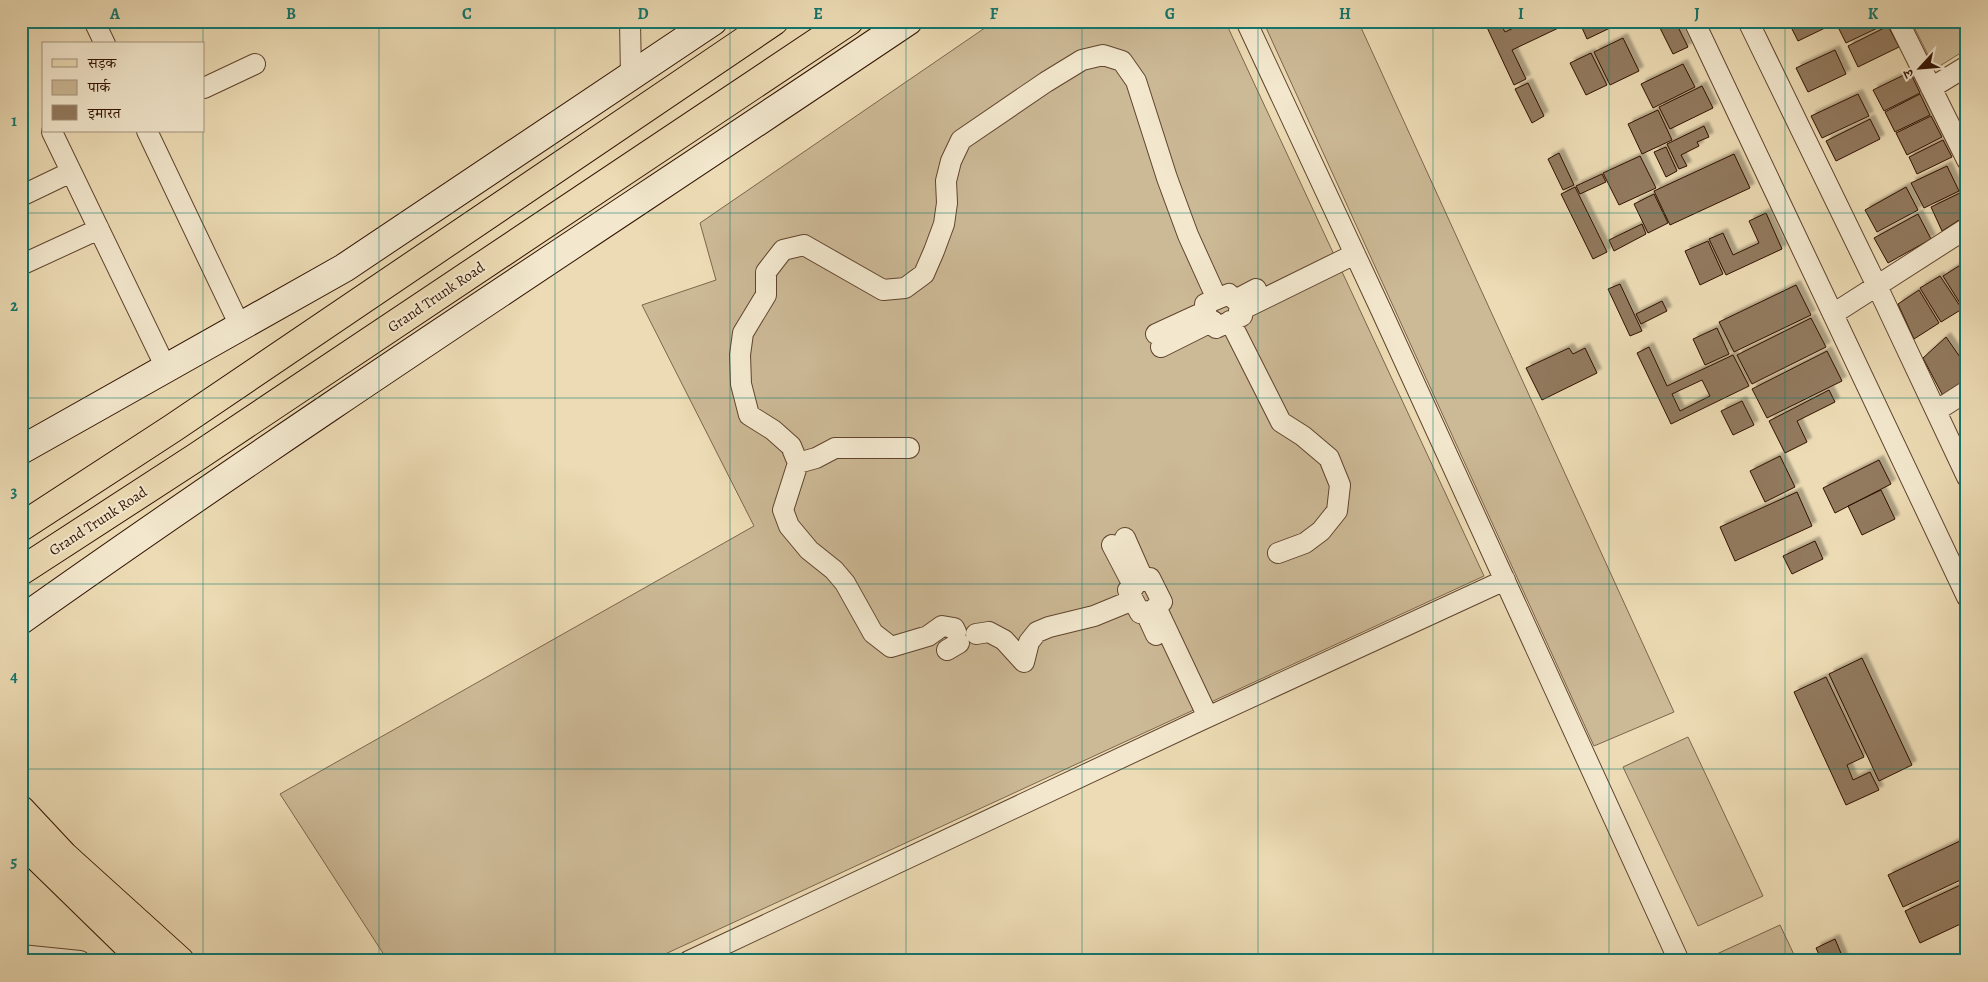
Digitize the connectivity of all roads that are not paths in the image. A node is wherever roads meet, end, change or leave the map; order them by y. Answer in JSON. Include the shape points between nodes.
{"nodes":[{"id":1,"x":94,"y":21,"type":"edge"},
{"id":2,"x":630,"y":21,"type":"edge"},
{"id":3,"x":713,"y":21,"type":"edge"},
{"id":4,"x":774,"y":21,"type":"edge"},
{"id":5,"x":849,"y":21,"type":"edge"},
{"id":6,"x":908,"y":21,"type":"edge"},
{"id":7,"x":1246,"y":21,"type":"edge"},
{"id":8,"x":1694,"y":21,"type":"edge"},
{"id":9,"x":1748,"y":21,"type":"edge"},
{"id":10,"x":1898,"y":21,"type":"edge"},
{"id":11,"x":104,"y":42,"type":"edge"},
{"id":12,"x":256,"y":64,"type":"dead end"},
{"id":13,"x":1967,"y":66,"type":"edge"},
{"id":14,"x":632,"y":77,"type":"junction"},
{"id":15,"x":205,"y":88,"type":"edge"},
{"id":16,"x":1931,"y":88,"type":"junction"},
{"id":17,"x":52,"y":132,"type":"edge"},
{"id":18,"x":147,"y":132,"type":"edge"},
{"id":19,"x":1967,"y":160,"type":"edge"},
{"id":20,"x":71,"y":172,"type":"junction"},
{"id":21,"x":21,"y":196,"type":"edge"},
{"id":22,"x":1967,"y":228,"type":"edge"},
{"id":23,"x":99,"y":229,"type":"junction"},
{"id":24,"x":1353,"y":249,"type":"junction"},
{"id":25,"x":21,"y":265,"type":"edge"},
{"id":26,"x":1877,"y":286,"type":"junction"},
{"id":27,"x":1217,"y":299,"type":"junction"},
{"id":28,"x":1833,"y":314,"type":"junction"},
{"id":29,"x":1230,"y":321,"type":"junction"},
{"id":30,"x":240,"y":326,"type":"junction"},
{"id":31,"x":166,"y":368,"type":"junction"},
{"id":32,"x":1967,"y":391,"type":"edge"},
{"id":33,"x":1936,"y":411,"type":"junction"},
{"id":34,"x":909,"y":448,"type":"dead end"},
{"id":35,"x":21,"y":450,"type":"edge"},
{"id":36,"x":798,"y":463,"type":"junction"},
{"id":37,"x":1967,"y":477,"type":"edge"},
{"id":38,"x":21,"y":526,"type":"edge"},
{"id":39,"x":1278,"y":553,"type":"dead end"},
{"id":40,"x":21,"y":571,"type":"edge"},
{"id":41,"x":1505,"y":580,"type":"junction"},
{"id":42,"x":1967,"y":597,"type":"edge"},
{"id":43,"x":1133,"y":600,"type":"junction"},
{"id":44,"x":21,"y":620,"type":"edge"},
{"id":45,"x":1203,"y":720,"type":"junction"},
{"id":46,"x":21,"y":810,"type":"edge"},
{"id":47,"x":21,"y":841,"type":"edge"},
{"id":48,"x":21,"y":954,"type":"edge"},
{"id":49,"x":134,"y":959,"type":"edge"},
{"id":50,"x":76,"y":961,"type":"edge"},
{"id":51,"x":80,"y":961,"type":"edge"},
{"id":52,"x":180,"y":961,"type":"edge"},
{"id":53,"x":689,"y":961,"type":"edge"},
{"id":54,"x":1680,"y":961,"type":"edge"}],
"edges":[{"from":1,"to":11,"type":"street"},
{"from":2,"to":14,"type":"street"},
{"from":3,"to":14,"type":"street"},
{"from":4,"to":38,"type":"main road","via":[[173,428]]},
{"from":5,"to":40,"type":"main road","name":"Grand Trunk Road"},
{"from":6,"to":44,"type":"street","via":[[402,358]]},
{"from":7,"to":24,"type":"street"},
{"from":8,"to":28,"type":"street"},
{"from":9,"to":26,"type":"street"},
{"from":10,"to":16,"type":"street"},
{"from":12,"to":15,"type":"street"},
{"from":13,"to":16,"type":"street"},
{"from":14,"to":30,"type":"street","via":[[344,268]]},
{"from":16,"to":19,"type":"street"},
{"from":17,"to":20,"type":"street"},
{"from":18,"to":30,"type":"street"},
{"from":20,"to":21,"type":"street"},
{"from":20,"to":23,"type":"street"},
{"from":22,"to":26,"type":"street"},
{"from":23,"to":25,"type":"street"},
{"from":23,"to":31,"type":"street"},
{"from":24,"to":27,"type":"street","via":[[1234,300],[1229,294]]},
{"from":24,"to":29,"type":"street","via":[[1240,311],[1242,316]]},
{"from":24,"to":41,"type":"street"},
{"from":26,"to":28,"type":"street"},
{"from":26,"to":33,"type":"street"},
{"from":27,"to":29,"type":"street","via":[[1206,304],[1206,311],[1158,341],[1213,321],[1216,328]]},
{"from":27,"to":36,"type":"street","via":[[1188,235],[1136,81],[1122,61],[1103,55],[1082,60],[961,140],[946,181],[944,224],[934,251],[924,274],[905,288],[883,290],[804,245],[783,250],[766,272],[766,295],[744,333],[740,384],[749,415],[791,446]]},
{"from":28,"to":42,"type":"street"},
{"from":29,"to":39,"type":"street","via":[[1281,422],[1328,458],[1340,485],[1337,511],[1321,531],[1305,543]]},
{"from":30,"to":31,"type":"street"},
{"from":31,"to":35,"type":"street"},
{"from":32,"to":33,"type":"street"},
{"from":33,"to":37,"type":"street"},
{"from":34,"to":36,"type":"street","via":[[835,448]]},
{"from":36,"to":43,"type":"street","via":[[783,510],[789,526],[809,550],[845,583],[873,634],[891,648],[928,636],[942,626],[954,628],[960,640],[989,632],[1004,640],[1024,662],[1029,642],[1037,632],[1094,616]]},
{"from":41,"to":45,"type":"street"},
{"from":41,"to":54,"type":"street"},
{"from":43,"to":45,"type":"street","via":[[1140,613],[1144,611]]},
{"from":43,"to":45,"type":"street","via":[[1128,590],[1134,587],[1118,541],[1144,581],[1150,578],[1162,602],[1156,606]]},
{"from":45,"to":53,"type":"street"},
{"from":46,"to":52,"type":"main road","via":[[64,856]]},
{"from":47,"to":49,"type":"main road"},
{"from":48,"to":50,"type":"street"},
{"from":50,"to":51,"type":"street"}]}
